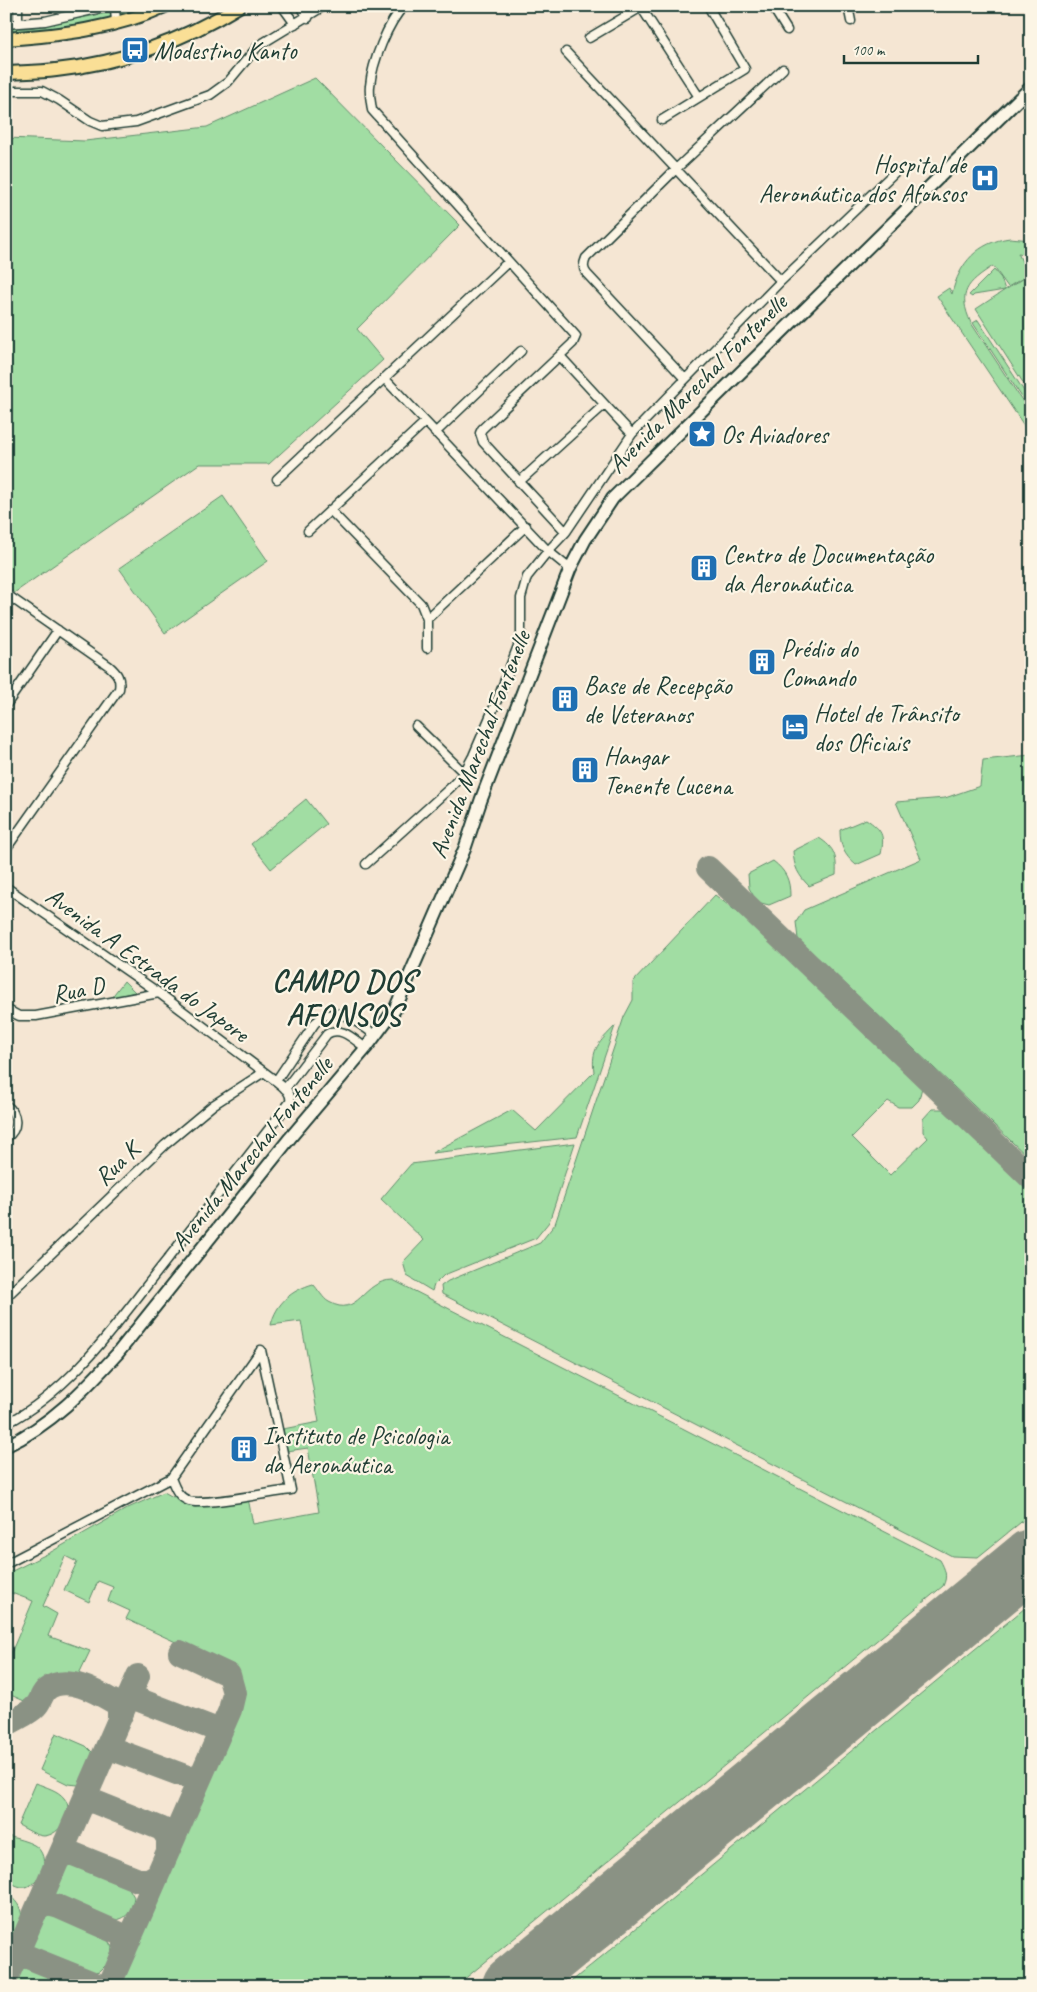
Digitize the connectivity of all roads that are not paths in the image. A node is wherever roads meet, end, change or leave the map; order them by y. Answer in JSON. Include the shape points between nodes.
{"nodes":[{"id":1,"x":18,"y":6,"type":"edge"},
{"id":2,"x":110,"y":6,"type":"edge"},
{"id":3,"x":115,"y":6,"type":"edge"},
{"id":4,"x":165,"y":6,"type":"edge"},
{"id":5,"x":240,"y":6,"type":"edge"},
{"id":6,"x":282,"y":6,"type":"edge"},
{"id":7,"x":301,"y":6,"type":"edge"},
{"id":8,"x":324,"y":6,"type":"edge"},
{"id":9,"x":404,"y":6,"type":"edge"},
{"id":10,"x":708,"y":6,"type":"edge"},
{"id":11,"x":772,"y":6,"type":"edge"},
{"id":12,"x":848,"y":6,"type":"edge"},
{"id":13,"x":642,"y":7,"type":"edge"},
{"id":14,"x":308,"y":18,"type":"junction"},
{"id":15,"x":851,"y":21,"type":"dead end"},
{"id":16,"x":18,"y":23,"type":"junction"},
{"id":17,"x":6,"y":24,"type":"edge"},
{"id":18,"x":116,"y":24,"type":"junction"},
{"id":19,"x":295,"y":24,"type":"junction"},
{"id":20,"x":786,"y":30,"type":"dead end"},
{"id":21,"x":589,"y":38,"type":"dead end"},
{"id":22,"x":6,"y":39,"type":"edge"},
{"id":23,"x":566,"y":52,"type":"dead end"},
{"id":24,"x":783,"y":69,"type":"dead end"},
{"id":25,"x":6,"y":73,"type":"edge"},
{"id":26,"x":1031,"y":87,"type":"edge"},
{"id":27,"x":6,"y":92,"type":"edge"},
{"id":28,"x":698,"y":97,"type":"junction"},
{"id":29,"x":662,"y":120,"type":"dead end"},
{"id":30,"x":677,"y":168,"type":"junction"},
{"id":31,"x":896,"y":171,"type":"dead end"},
{"id":32,"x":508,"y":262,"type":"junction"},
{"id":33,"x":781,"y":281,"type":"junction"},
{"id":34,"x":521,"y":351,"type":"dead end"},
{"id":35,"x":560,"y":356,"type":"junction"},
{"id":36,"x":384,"y":378,"type":"junction"},
{"id":37,"x":685,"y":379,"type":"junction"},
{"id":38,"x":604,"y":404,"type":"junction"},
{"id":39,"x":425,"y":422,"type":"junction"},
{"id":40,"x":435,"y":432,"type":"junction"},
{"id":41,"x":632,"y":434,"type":"junction"},
{"id":42,"x":277,"y":479,"type":"dead end"},
{"id":43,"x":519,"y":482,"type":"junction"},
{"id":44,"x":330,"y":510,"type":"junction"},
{"id":45,"x":526,"y":526,"type":"junction"},
{"id":46,"x":308,"y":531,"type":"dead end"},
{"id":47,"x":566,"y":532,"type":"junction"},
{"id":48,"x":548,"y":551,"type":"junction"},
{"id":49,"x":570,"y":569,"type":"junction"},
{"id":50,"x":6,"y":594,"type":"edge"},
{"id":51,"x":427,"y":619,"type":"junction"},
{"id":52,"x":58,"y":630,"type":"junction"},
{"id":53,"x":427,"y":648,"type":"dead end"},
{"id":54,"x":6,"y":704,"type":"edge"},
{"id":55,"x":416,"y":726,"type":"dead end"},
{"id":56,"x":464,"y":773,"type":"junction"},
{"id":57,"x":6,"y":849,"type":"edge"},
{"id":58,"x":366,"y":864,"type":"dead end"},
{"id":59,"x":6,"y":887,"type":"edge"},
{"id":60,"x":158,"y":994,"type":"junction"},
{"id":61,"x":6,"y":1009,"type":"edge"},
{"id":62,"x":329,"y":1014,"type":"junction"},
{"id":63,"x":333,"y":1030,"type":"junction"},
{"id":64,"x":375,"y":1035,"type":"junction"},
{"id":65,"x":366,"y":1048,"type":"junction"},
{"id":66,"x":292,"y":1057,"type":"junction"},
{"id":67,"x":304,"y":1066,"type":"junction"},
{"id":68,"x":264,"y":1072,"type":"junction"},
{"id":69,"x":276,"y":1081,"type":"junction"},
{"id":70,"x":287,"y":1091,"type":"junction"},
{"id":71,"x":6,"y":1104,"type":"edge"},
{"id":72,"x":6,"y":1138,"type":"edge"},
{"id":73,"x":6,"y":1297,"type":"edge"},
{"id":74,"x":6,"y":1424,"type":"edge"},
{"id":75,"x":6,"y":1446,"type":"edge"},
{"id":76,"x":171,"y":1478,"type":"junction"},
{"id":77,"x":6,"y":1564,"type":"edge"}],
"edges":[{"from":1,"to":16,"type":"street"},
{"from":2,"to":16,"type":"street","via":[[61,18]]},
{"from":3,"to":18,"type":"street"},
{"from":4,"to":18,"type":"main road"},
{"from":5,"to":25,"type":"main road","via":[[218,19],[132,55],[56,70]]},
{"from":6,"to":19,"type":"street"},
{"from":7,"to":14,"type":"street"},
{"from":8,"to":14,"type":"street"},
{"from":9,"to":32,"type":"street","via":[[391,24],[375,67],[370,86],[372,110]]},
{"from":10,"to":28,"type":"street","via":[[745,69]]},
{"from":11,"to":20,"type":"street"},
{"from":12,"to":15,"type":"street"},
{"from":13,"to":21,"type":"street"},
{"from":13,"to":28,"type":"street"},
{"from":14,"to":19,"type":"street"},
{"from":16,"to":17,"type":"street"},
{"from":18,"to":22,"type":"main road","via":[[92,30]]},
{"from":19,"to":27,"type":"street","via":[[258,46],[228,82],[210,95],[136,122],[102,126],[42,91]]},
{"from":23,"to":30,"type":"street"},
{"from":24,"to":30,"type":"street"},
{"from":26,"to":49,"type":"main road","name":"Avenida Marechal Fontenelle","via":[[612,498]]},
{"from":28,"to":29,"type":"street"},
{"from":30,"to":33,"type":"street"},
{"from":30,"to":37,"type":"street","via":[[586,258],[584,270]]},
{"from":31,"to":33,"type":"street"},
{"from":32,"to":35,"type":"street","via":[[574,332],[574,343]]},
{"from":32,"to":36,"type":"street"},
{"from":33,"to":37,"type":"street"},
{"from":34,"to":40,"type":"street"},
{"from":35,"to":38,"type":"street"},
{"from":35,"to":43,"type":"street","via":[[480,433],[483,442]]},
{"from":36,"to":39,"type":"street"},
{"from":36,"to":42,"type":"street"},
{"from":37,"to":41,"type":"street"},
{"from":38,"to":41,"type":"street"},
{"from":38,"to":43,"type":"street"},
{"from":39,"to":40,"type":"street"},
{"from":39,"to":44,"type":"street"},
{"from":40,"to":45,"type":"street"},
{"from":41,"to":47,"type":"street"},
{"from":43,"to":47,"type":"street"},
{"from":44,"to":46,"type":"street"},
{"from":44,"to":51,"type":"street","via":[[421,604]]},
{"from":45,"to":48,"type":"street"},
{"from":45,"to":51,"type":"street"},
{"from":47,"to":48,"type":"street"},
{"from":48,"to":49,"type":"street"},
{"from":48,"to":56,"type":"street","via":[[527,577],[521,598],[521,638]]},
{"from":49,"to":64,"type":"main road","name":"Avenida Marechal Fontenelle","via":[[465,848],[404,992]]},
{"from":50,"to":52,"type":"street"},
{"from":51,"to":53,"type":"street"},
{"from":52,"to":54,"type":"street"},
{"from":52,"to":57,"type":"street","via":[[116,672],[119,689]]},
{"from":55,"to":56,"type":"street"},
{"from":56,"to":58,"type":"street"},
{"from":59,"to":60,"type":"street","name":"Avenida A Estrada do Japore"},
{"from":60,"to":61,"type":"street","name":"Rua D","via":[[36,1016],[19,1016]]},
{"from":60,"to":68,"type":"street","name":"Avenida A Estrada do Japore"},
{"from":62,"to":63,"type":"street"},
{"from":62,"to":64,"type":"street","via":[[345,1014]]},
{"from":62,"to":66,"type":"street","via":[[315,1024]]},
{"from":63,"to":65,"type":"street","via":[[340,1030]]},
{"from":63,"to":67,"type":"street"},
{"from":64,"to":65,"type":"main road","name":"Avenida Marechal Fontenelle"},
{"from":65,"to":75,"type":"main road","name":"Avenida Marechal Fontenelle","via":[[117,1354],[48,1421]]},
{"from":66,"to":67,"type":"street"},
{"from":66,"to":69,"type":"street"},
{"from":67,"to":70,"type":"street"},
{"from":68,"to":69,"type":"street","name":"Avenida A Estrada do Japore"},
{"from":68,"to":73,"type":"street","name":"Rua K","via":[[213,1105],[164,1145]]},
{"from":69,"to":70,"type":"street","name":"Avenida A Estrada do Japore"},
{"from":70,"to":74,"type":"street","via":[[290,1102],[91,1357],[46,1398]]},
{"from":71,"to":72,"type":"street","via":[[16,1118],[15,1128]]},
{"from":76,"to":76,"type":"street","via":[[233,1390],[261,1350],[291,1490],[190,1502],[177,1493]]},
{"from":76,"to":77,"type":"street"}]}
